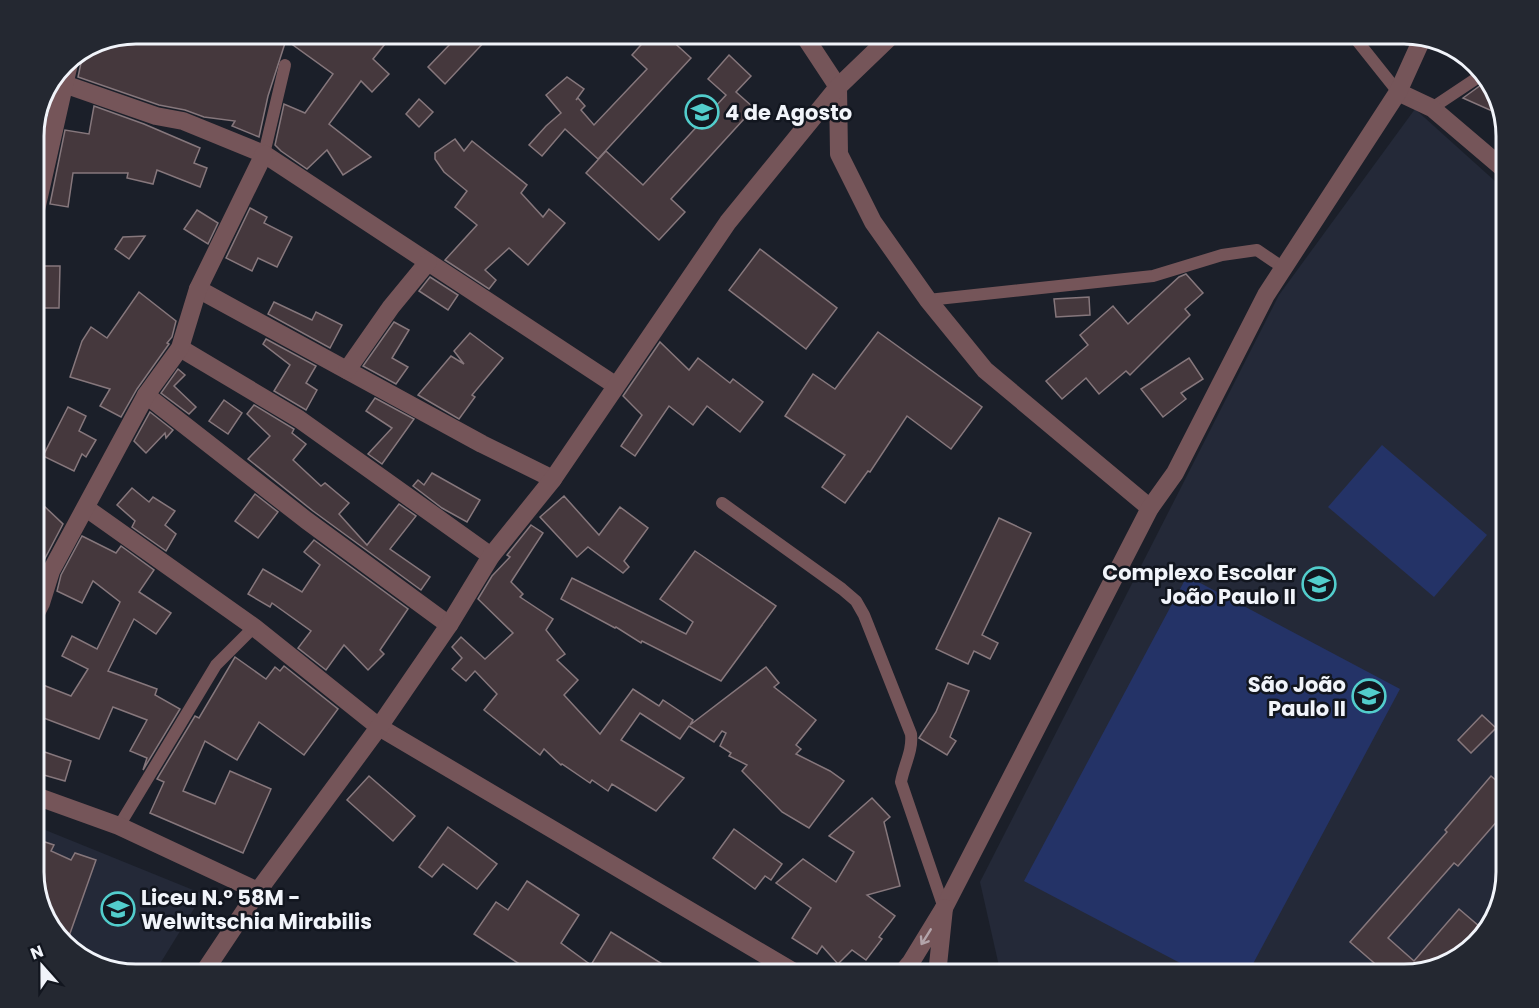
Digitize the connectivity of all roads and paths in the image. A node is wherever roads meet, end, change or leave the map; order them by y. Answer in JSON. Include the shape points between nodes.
{"nodes":[{"id":1,"x":810,"y":44,"type":"edge"},
{"id":2,"x":883,"y":44,"type":"edge"},
{"id":3,"x":1360,"y":44,"type":"edge"},
{"id":4,"x":1419,"y":45,"type":"edge"},
{"id":5,"x":285,"y":65,"type":"dead end"},
{"id":6,"x":66,"y":77,"type":"edge"},
{"id":7,"x":1476,"y":79,"type":"edge"},
{"id":8,"x":64,"y":84,"type":"junction"},
{"id":9,"x":838,"y":87,"type":"junction"},
{"id":10,"x":1398,"y":92,"type":"junction"},
{"id":11,"x":1432,"y":108,"type":"junction"},
{"id":12,"x":44,"y":127,"type":"edge"},
{"id":13,"x":54,"y":129,"type":"junction"},
{"id":14,"x":264,"y":154,"type":"junction"},
{"id":15,"x":1496,"y":162,"type":"edge"},
{"id":16,"x":44,"y":174,"type":"edge"},
{"id":17,"x":428,"y":262,"type":"junction"},
{"id":18,"x":1285,"y":269,"type":"junction"},
{"id":19,"x":198,"y":289,"type":"junction"},
{"id":20,"x":928,"y":300,"type":"junction"},
{"id":21,"x":180,"y":348,"type":"junction"},
{"id":22,"x":347,"y":370,"type":"junction"},
{"id":23,"x":615,"y":385,"type":"junction"},
{"id":24,"x":146,"y":395,"type":"junction"},
{"id":25,"x":553,"y":479,"type":"junction"},
{"id":26,"x":722,"y":503,"type":"dead end"},
{"id":27,"x":86,"y":508,"type":"junction"},
{"id":28,"x":1150,"y":508,"type":"junction"},
{"id":29,"x":491,"y":556,"type":"junction"},
{"id":30,"x":44,"y":593,"type":"edge"},
{"id":31,"x":449,"y":625,"type":"junction"},
{"id":32,"x":254,"y":627,"type":"junction"},
{"id":33,"x":379,"y":727,"type":"junction"},
{"id":34,"x":44,"y":799,"type":"edge"},
{"id":35,"x":119,"y":826,"type":"junction"},
{"id":36,"x":258,"y":891,"type":"junction"},
{"id":37,"x":944,"y":908,"type":"junction"},
{"id":38,"x":209,"y":964,"type":"edge"},
{"id":39,"x":780,"y":964,"type":"edge"},
{"id":40,"x":909,"y":964,"type":"edge"},
{"id":41,"x":938,"y":964,"type":"edge"}],
"edges":[{"from":1,"to":9,"type":"street"},
{"from":2,"to":9,"type":"street"},
{"from":3,"to":10,"type":"lane"},
{"from":4,"to":10,"type":"street"},
{"from":5,"to":14,"type":"lane"},
{"from":6,"to":8,"type":"street"},
{"from":7,"to":11,"type":"lane"},
{"from":8,"to":13,"type":"street"},
{"from":8,"to":14,"type":"street","via":[[156,116],[183,120]]},
{"from":9,"to":20,"type":"street","via":[[839,154],[873,222]]},
{"from":9,"to":23,"type":"street","via":[[728,222]]},
{"from":10,"to":11,"type":"street"},
{"from":10,"to":18,"type":"street"},
{"from":11,"to":15,"type":"street"},
{"from":12,"to":13,"type":"street"},
{"from":13,"to":16,"type":"street"},
{"from":14,"to":17,"type":"street"},
{"from":14,"to":19,"type":"street"},
{"from":17,"to":22,"type":"street"},
{"from":17,"to":23,"type":"street"},
{"from":18,"to":20,"type":"lane","via":[[1257,250],[1222,255],[1154,276]]},
{"from":18,"to":28,"type":"street","via":[[1266,295],[1175,473]]},
{"from":19,"to":21,"type":"street"},
{"from":19,"to":22,"type":"street"},
{"from":20,"to":28,"type":"street","via":[[985,370]]},
{"from":21,"to":24,"type":"street"},
{"from":21,"to":29,"type":"street","via":[[299,419]]},
{"from":22,"to":25,"type":"street"},
{"from":23,"to":25,"type":"street"},
{"from":24,"to":27,"type":"street"},
{"from":24,"to":31,"type":"street"},
{"from":25,"to":29,"type":"street"},
{"from":26,"to":37,"type":"lane","via":[[842,589],[864,615],[911,734],[913,746],[902,783]]},
{"from":27,"to":30,"type":"street","via":[[51,571]]},
{"from":27,"to":32,"type":"street"},
{"from":28,"to":37,"type":"street"},
{"from":29,"to":31,"type":"street"},
{"from":31,"to":33,"type":"street"},
{"from":32,"to":33,"type":"street"},
{"from":32,"to":35,"type":"lane","via":[[216,665]]},
{"from":33,"to":36,"type":"street"},
{"from":33,"to":39,"type":"street"},
{"from":34,"to":35,"type":"street"},
{"from":35,"to":36,"type":"street"},
{"from":36,"to":38,"type":"street"},
{"from":37,"to":40,"type":"street","one_way":true},
{"from":37,"to":41,"type":"street"}]}
